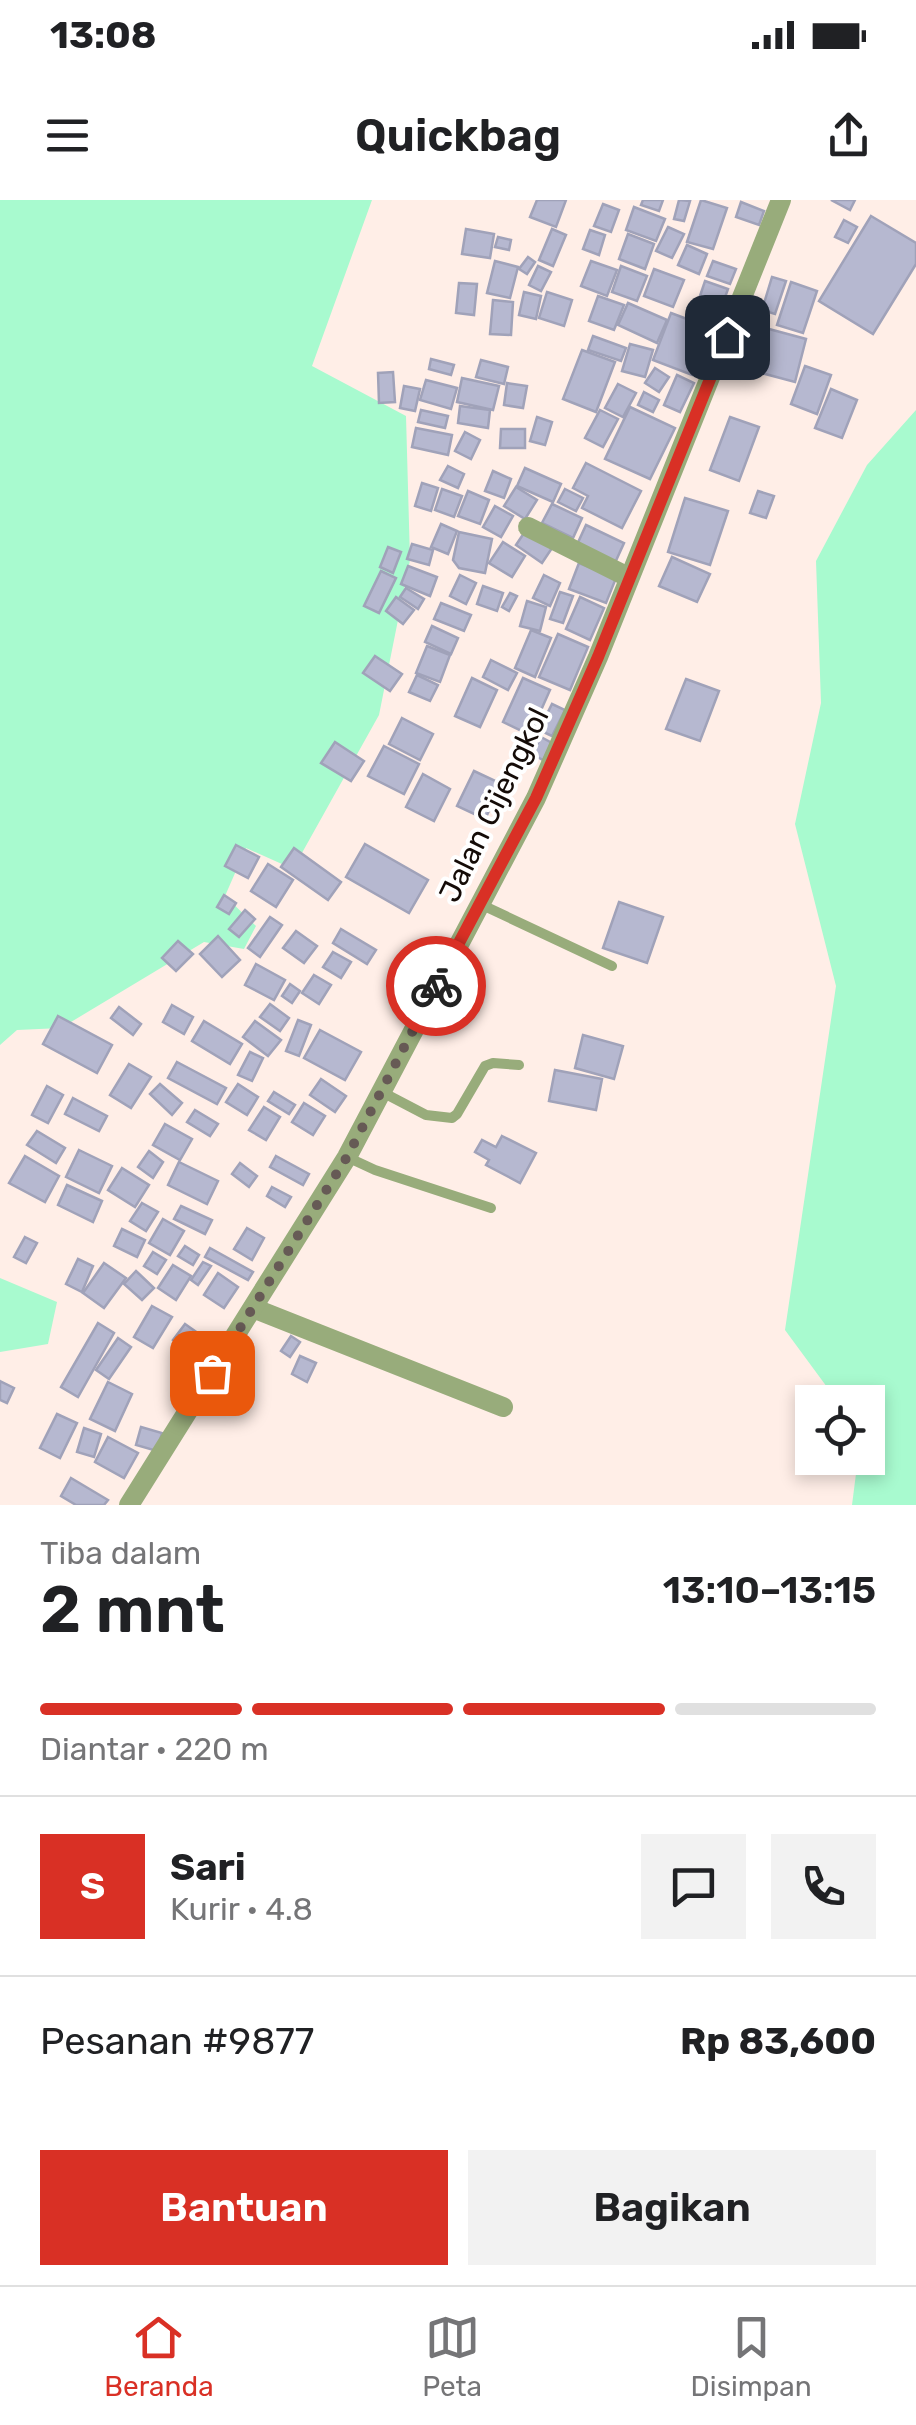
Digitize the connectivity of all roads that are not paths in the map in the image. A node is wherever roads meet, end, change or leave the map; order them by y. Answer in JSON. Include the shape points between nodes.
{"nodes":[{"id":1,"x":781,"y":200,"type":"edge"},
{"id":2,"x":528,"y":526,"type":"dead end"},
{"id":3,"x":628,"y":577,"type":"junction"},
{"id":4,"x":480,"y":904,"type":"junction"},
{"id":5,"x":612,"y":966,"type":"dead end"},
{"id":6,"x":519,"y":1065,"type":"dead end"},
{"id":7,"x":381,"y":1091,"type":"junction"},
{"id":8,"x":347,"y":1157,"type":"junction"},
{"id":9,"x":492,"y":1208,"type":"dead end"},
{"id":10,"x":253,"y":1308,"type":"junction"},
{"id":11,"x":502,"y":1407,"type":"dead end"},
{"id":12,"x":129,"y":1505,"type":"edge"}],
"edges":[{"from":1,"to":3,"type":"street","name":"Jalan Cijengkol"},
{"from":2,"to":3,"type":"street"},
{"from":3,"to":4,"type":"street","name":"Jalan Cijengkol","via":[[536,798]]},
{"from":4,"to":5,"type":"lane"},
{"from":4,"to":7,"type":"street","name":"Jalan Cijengkol"},
{"from":6,"to":7,"type":"lane","via":[[485,1066],[452,1118],[426,1115]]},
{"from":7,"to":8,"type":"street","name":"Jalan Cijengkol"},
{"from":8,"to":9,"type":"lane"},
{"from":8,"to":10,"type":"street","name":"Jalan Cijengkol"},
{"from":10,"to":11,"type":"street"},
{"from":10,"to":12,"type":"street","name":"Jalan Cijengkol"}]}
